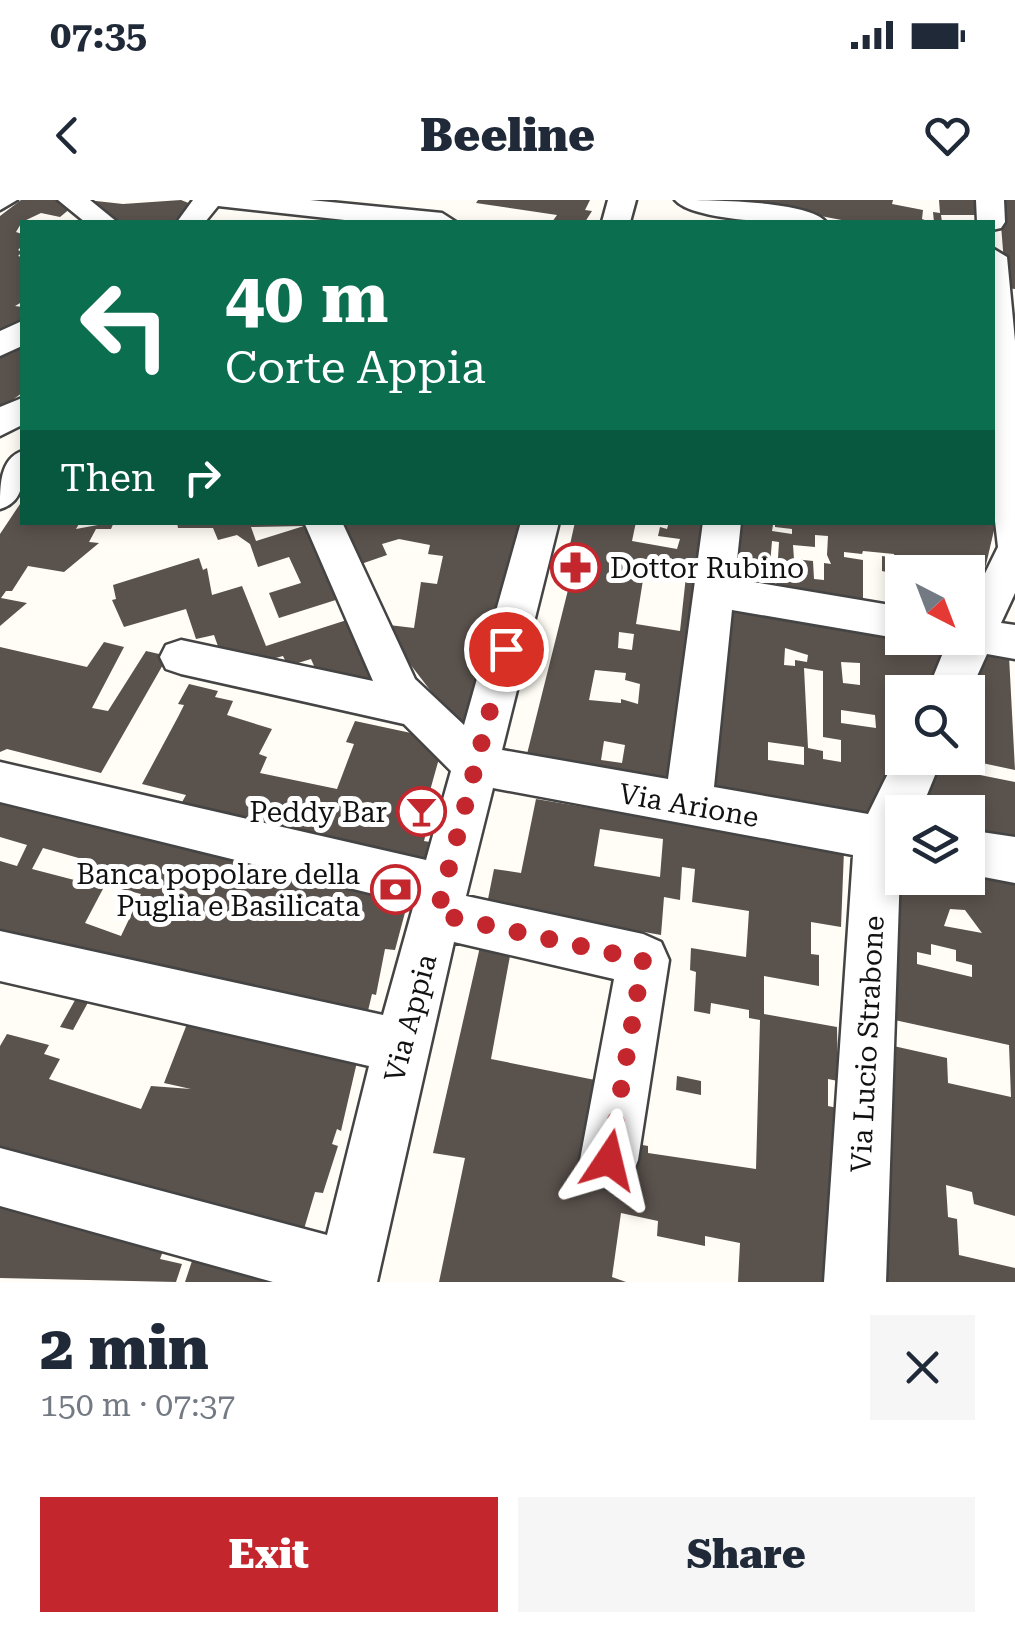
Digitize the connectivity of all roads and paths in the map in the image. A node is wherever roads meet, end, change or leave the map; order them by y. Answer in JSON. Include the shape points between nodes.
{"nodes":[{"id":1,"x":72,"y":200,"type":"edge"},
{"id":2,"x":208,"y":200,"type":"edge"},
{"id":3,"x":227,"y":200,"type":"edge"},
{"id":4,"x":688,"y":200,"type":"edge"},
{"id":5,"x":101,"y":220,"type":"edge"},
{"id":6,"x":193,"y":220,"type":"edge"},
{"id":7,"x":422,"y":220,"type":"edge"},
{"id":8,"x":801,"y":220,"type":"edge"},
{"id":9,"x":995,"y":271,"type":"edge"},
{"id":10,"x":1007,"y":325,"type":"edge"},
{"id":11,"x":20,"y":467,"type":"edge"},
{"id":12,"x":1006,"y":479,"type":"edge"},
{"id":13,"x":0,"y":496,"type":"edge"},
{"id":14,"x":324,"y":525,"type":"edge"},
{"id":15,"x":539,"y":525,"type":"edge"},
{"id":16,"x":722,"y":525,"type":"edge"},
{"id":17,"x":1015,"y":543,"type":"edge"},
{"id":18,"x":1015,"y":551,"type":"edge"},
{"id":19,"x":713,"y":591,"type":"junction"},
{"id":20,"x":985,"y":606,"type":"edge"},
{"id":21,"x":885,"y":620,"type":"edge"},
{"id":22,"x":985,"y":637,"type":"edge"},
{"id":23,"x":1015,"y":642,"type":"edge"},
{"id":24,"x":181,"y":656,"type":"dead end"},
{"id":25,"x":418,"y":709,"type":"junction"},
{"id":26,"x":475,"y":765,"type":"junction"},
{"id":27,"x":0,"y":782,"type":"edge"},
{"id":28,"x":688,"y":806,"type":"junction"},
{"id":29,"x":885,"y":839,"type":"edge"},
{"id":30,"x":985,"y":855,"type":"edge"},
{"id":31,"x":1015,"y":860,"type":"edge"},
{"id":32,"x":886,"y":895,"type":"edge"},
{"id":33,"x":441,"y":901,"type":"junction"},
{"id":34,"x":0,"y":956,"type":"edge"},
{"id":35,"x":402,"y":1046,"type":"junction"},
{"id":36,"x":609,"y":1160,"type":"dead end"},
{"id":37,"x":0,"y":1178,"type":"edge"},
{"id":38,"x":347,"y":1277,"type":"edge"},
{"id":39,"x":855,"y":1282,"type":"edge"}],
"edges":[{"from":1,"to":5,"type":"street"},
{"from":2,"to":6,"type":"street"},
{"from":3,"to":7,"type":"street"},
{"from":4,"to":8,"type":"street"},
{"from":9,"to":10,"type":"street"},
{"from":10,"to":12,"type":"street"},
{"from":11,"to":13,"type":"street"},
{"from":12,"to":17,"type":"street"},
{"from":14,"to":25,"type":"street","via":[[399,691]]},
{"from":15,"to":26,"type":"street","name":"Via Appia"},
{"from":16,"to":19,"type":"street"},
{"from":18,"to":20,"type":"street"},
{"from":19,"to":21,"type":"street"},
{"from":19,"to":28,"type":"street"},
{"from":22,"to":23,"type":"street"},
{"from":24,"to":25,"type":"street"},
{"from":25,"to":26,"type":"street"},
{"from":26,"to":28,"type":"street","name":"Via Arione"},
{"from":26,"to":33,"type":"street","name":"Via Appia"},
{"from":27,"to":33,"type":"street"},
{"from":28,"to":29,"type":"street","name":"Via Arione"},
{"from":30,"to":31,"type":"street"},
{"from":32,"to":39,"type":"street","name":"Via Lucio Strabone"},
{"from":33,"to":35,"type":"street","name":"Via Appia"},
{"from":33,"to":36,"type":"street","via":[[643,960]]},
{"from":34,"to":35,"type":"street"},
{"from":35,"to":38,"type":"street","name":"Via Appia"},
{"from":37,"to":38,"type":"street"}]}
